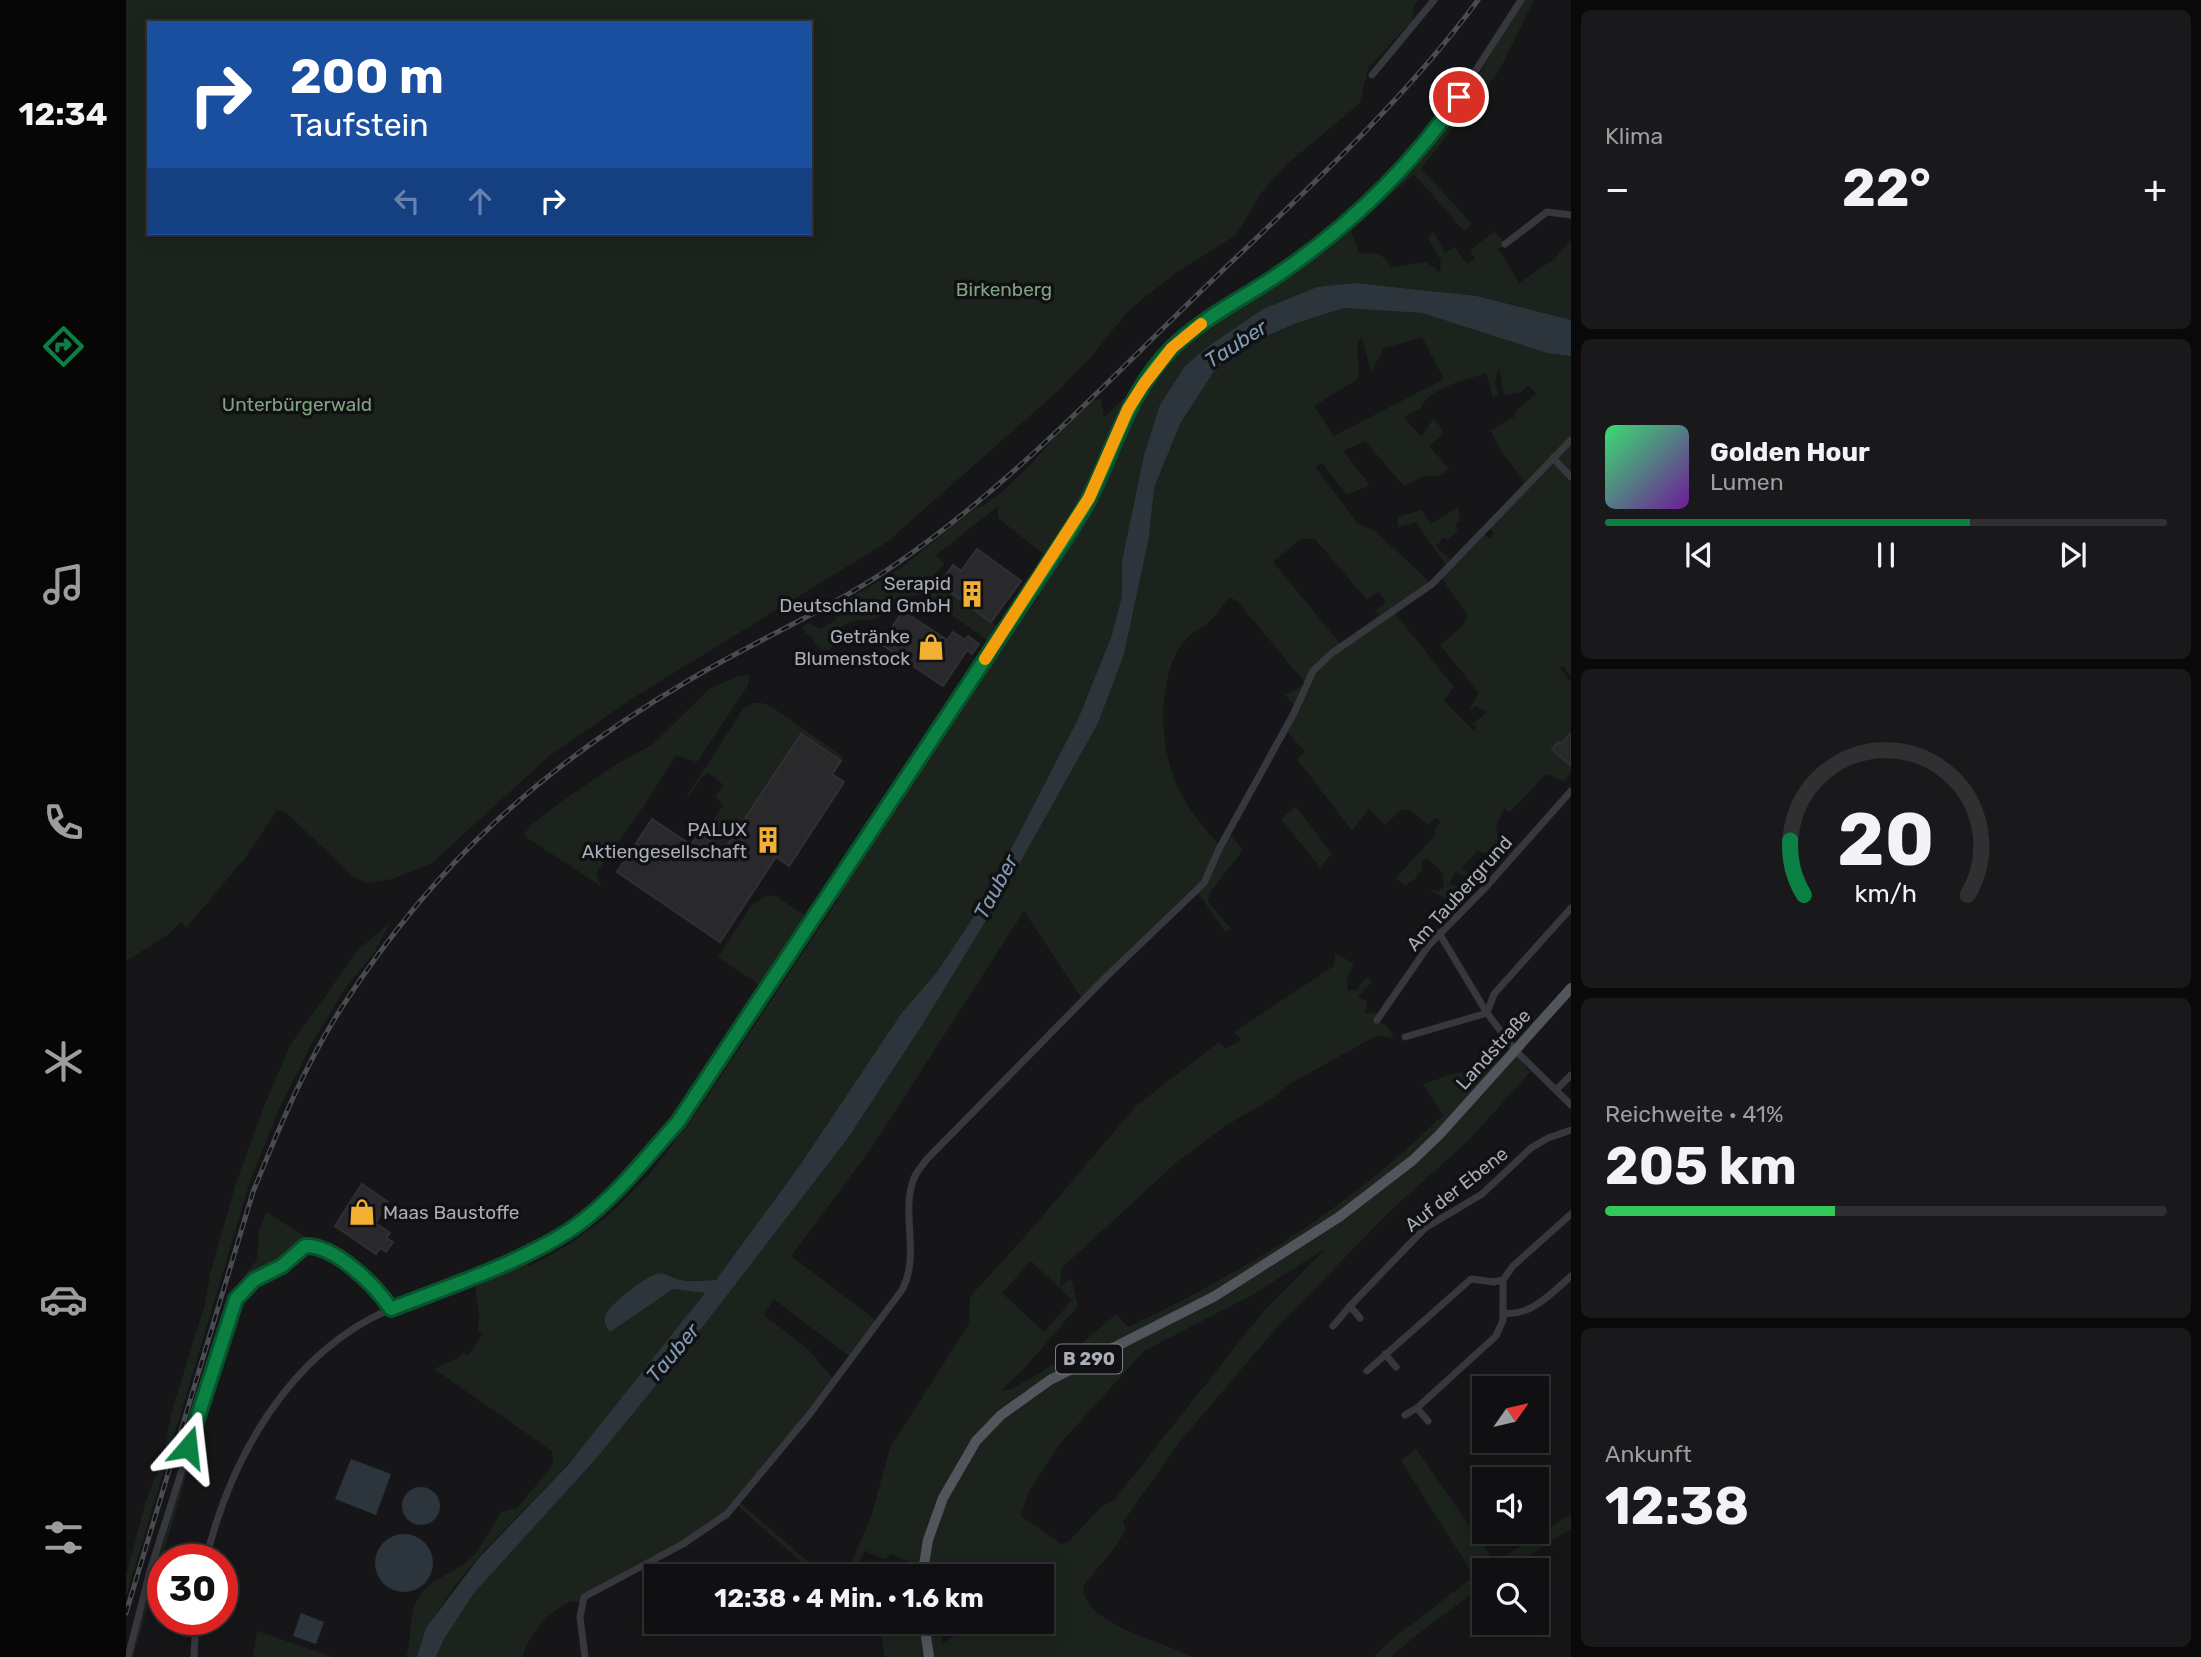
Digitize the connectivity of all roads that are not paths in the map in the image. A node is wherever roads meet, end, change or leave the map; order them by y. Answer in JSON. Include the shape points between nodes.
{"nodes":[{"id":1,"x":1433,"y":0,"type":"edge"},
{"id":2,"x":1521,"y":0,"type":"edge"},
{"id":3,"x":1372,"y":75,"type":"dead end"},
{"id":4,"x":1571,"y":215,"type":"edge"},
{"id":5,"x":1505,"y":244,"type":"dead end"},
{"id":6,"x":1571,"y":440,"type":"edge"},
{"id":7,"x":1553,"y":458,"type":"junction"},
{"id":8,"x":1571,"y":477,"type":"edge"},
{"id":9,"x":1571,"y":791,"type":"edge"},
{"id":10,"x":1571,"y":908,"type":"edge"},
{"id":11,"x":1439,"y":933,"type":"junction"},
{"id":12,"x":1571,"y":988,"type":"edge"},
{"id":13,"x":1487,"y":1013,"type":"junction"},
{"id":14,"x":1377,"y":1020,"type":"dead end"},
{"id":15,"x":1405,"y":1037,"type":"dead end"},
{"id":16,"x":1515,"y":1050,"type":"junction"},
{"id":17,"x":1571,"y":1075,"type":"edge"},
{"id":18,"x":1557,"y":1089,"type":"junction"},
{"id":19,"x":1571,"y":1104,"type":"edge"},
{"id":20,"x":1571,"y":1130,"type":"edge"},
{"id":21,"x":1571,"y":1214,"type":"edge"},
{"id":22,"x":1571,"y":1276,"type":"edge"},
{"id":23,"x":1503,"y":1280,"type":"junction"},
{"id":24,"x":1350,"y":1306,"type":"junction"},
{"id":25,"x":391,"y":1309,"type":"junction"},
{"id":26,"x":1503,"y":1313,"type":"junction"},
{"id":27,"x":1360,"y":1318,"type":"dead end"},
{"id":28,"x":1333,"y":1326,"type":"dead end"},
{"id":29,"x":1385,"y":1354,"type":"junction"},
{"id":30,"x":1396,"y":1367,"type":"dead end"},
{"id":31,"x":1367,"y":1371,"type":"dead end"},
{"id":32,"x":1417,"y":1408,"type":"junction"},
{"id":33,"x":1405,"y":1415,"type":"dead end"},
{"id":34,"x":1428,"y":1421,"type":"dead end"},
{"id":35,"x":210,"y":1544,"type":"edge"},
{"id":36,"x":924,"y":1564,"type":"edge"},
{"id":37,"x":926,"y":1634,"type":"edge"},
{"id":38,"x":195,"y":1635,"type":"edge"},
{"id":39,"x":128,"y":1657,"type":"edge"},
{"id":40,"x":194,"y":1657,"type":"edge"},
{"id":41,"x":585,"y":1657,"type":"edge"},
{"id":42,"x":929,"y":1657,"type":"edge"}],
"edges":[{"from":1,"to":3,"type":"street"},
{"from":2,"to":25,"type":"street","via":[[1451,109],[1396,174],[1346,222],[1283,272],[1199,325],[1156,366],[1128,409],[1089,498],[1051,559],[678,1122],[613,1194],[560,1237]]},
{"from":4,"to":5,"type":"street","via":[[1548,212]]},
{"from":6,"to":7,"type":"street"},
{"from":7,"to":8,"type":"street"},
{"from":7,"to":41,"type":"street","via":[[1432,584],[1313,671],[1204,883],[926,1160],[913,1179],[910,1271],[902,1290],[809,1415],[727,1514],[683,1544],[584,1597],[579,1617]]},
{"from":9,"to":11,"type":"street","name":"Am Taubergrund"},
{"from":10,"to":13,"type":"street","via":[[1494,994]]},
{"from":11,"to":13,"type":"street"},
{"from":11,"to":14,"type":"street","name":"Am Taubergrund"},
{"from":12,"to":16,"type":"main road","name":"Landstraße","number":"B 290"},
{"from":13,"to":15,"type":"street"},
{"from":13,"to":16,"type":"street"},
{"from":16,"to":18,"type":"street"},
{"from":16,"to":36,"type":"main road","name":"Landstraße","number":"B 290","via":[[1440,1134],[1385,1183],[1317,1233],[1215,1296],[1050,1380],[1000,1415],[976,1441],[943,1498]]},
{"from":17,"to":18,"type":"street"},
{"from":18,"to":19,"type":"street"},
{"from":20,"to":24,"type":"street","name":"Auf der Ebene","via":[[1531,1148],[1482,1194],[1425,1228]]},
{"from":21,"to":23,"type":"street"},
{"from":22,"to":26,"type":"street","via":[[1528,1311]]},
{"from":23,"to":26,"type":"street"},
{"from":23,"to":29,"type":"street","via":[[1471,1279]]},
{"from":24,"to":27,"type":"street"},
{"from":24,"to":28,"type":"street","name":"Auf der Ebene"},
{"from":25,"to":35,"type":"street","via":[[329,1346],[280,1398],[236,1472]]},
{"from":25,"to":39,"type":"street","via":[[377,1287],[323,1248],[313,1246],[305,1246],[282,1266],[254,1280],[236,1299],[150,1571]]},
{"from":26,"to":32,"type":"street","via":[[1496,1336]]},
{"from":29,"to":30,"type":"street"},
{"from":29,"to":31,"type":"street"},
{"from":32,"to":33,"type":"street"},
{"from":32,"to":34,"type":"street"},
{"from":37,"to":42,"type":"main road"},
{"from":38,"to":40,"type":"street"}]}
